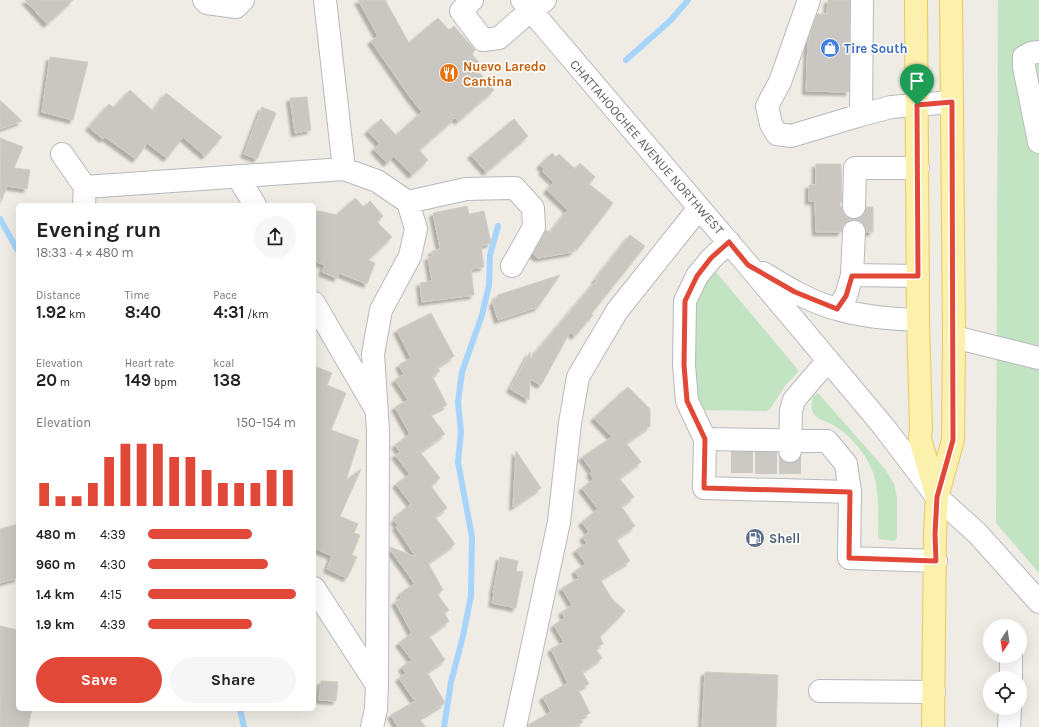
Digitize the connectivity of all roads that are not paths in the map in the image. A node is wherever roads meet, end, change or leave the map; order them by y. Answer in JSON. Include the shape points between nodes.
{"nodes":[{"id":1,"x":204,"y":0,"type":"edge"},
{"id":2,"x":243,"y":0,"type":"edge"},
{"id":3,"x":325,"y":0,"type":"edge"},
{"id":4,"x":472,"y":0,"type":"edge"},
{"id":5,"x":809,"y":0,"type":"edge"},
{"id":6,"x":862,"y":0,"type":"edge"},
{"id":7,"x":916,"y":0,"type":"edge"},
{"id":8,"x":951,"y":0,"type":"edge"},
{"id":9,"x":532,"y":3,"type":"edge"},
{"id":10,"x":1039,"y":52,"type":"edge"},
{"id":11,"x":952,"y":102,"type":"junction"},
{"id":12,"x":917,"y":105,"type":"junction"},
{"id":13,"x":861,"y":114,"type":"junction"},
{"id":14,"x":1039,"y":142,"type":"edge"},
{"id":15,"x":62,"y":154,"type":"dead end"},
{"id":16,"x":918,"y":168,"type":"junction"},
{"id":17,"x":344,"y":169,"type":"junction"},
{"id":18,"x":238,"y":176,"type":"junction"},
{"id":19,"x":85,"y":196,"type":"edge"},
{"id":20,"x":408,"y":202,"type":"junction"},
{"id":21,"x":254,"y":203,"type":"edge"},
{"id":22,"x":854,"y":207,"type":"dead end"},
{"id":23,"x":699,"y":208,"type":"junction"},
{"id":24,"x":854,"y":232,"type":"dead end"},
{"id":25,"x":729,"y":242,"type":"junction"},
{"id":26,"x":748,"y":265,"type":"junction"},
{"id":27,"x":512,"y":266,"type":"dead end"},
{"id":28,"x":852,"y":276,"type":"junction"},
{"id":29,"x":918,"y":276,"type":"junction"},
{"id":30,"x":316,"y":306,"type":"edge"},
{"id":31,"x":837,"y":309,"type":"junction"},
{"id":32,"x":918,"y":320,"type":"junction"},
{"id":33,"x":954,"y":336,"type":"junction"},
{"id":34,"x":1039,"y":358,"type":"edge"},
{"id":35,"x":828,"y":360,"type":"junction"},
{"id":36,"x":377,"y":410,"type":"junction"},
{"id":37,"x":705,"y":439,"type":"junction"},
{"id":38,"x":790,"y":446,"type":"junction"},
{"id":39,"x":850,"y":492,"type":"junction"},
{"id":40,"x":937,"y":497,"type":"junction"},
{"id":41,"x":936,"y":561,"type":"junction"},
{"id":42,"x":316,"y":591,"type":"edge"},
{"id":43,"x":1039,"y":602,"type":"edge"},
{"id":44,"x":377,"y":685,"type":"junction"},
{"id":45,"x":820,"y":691,"type":"dead end"},
{"id":46,"x":934,"y":692,"type":"junction"},
{"id":47,"x":1010,"y":715,"type":"edge"},
{"id":48,"x":372,"y":727,"type":"edge"},
{"id":49,"x":515,"y":727,"type":"edge"},
{"id":50,"x":933,"y":727,"type":"edge"},
{"id":51,"x":1009,"y":727,"type":"edge"}],
"edges":[{"from":1,"to":2,"type":"street","via":[[207,3],[236,7]]},
{"from":3,"to":17,"type":"street"},
{"from":4,"to":9,"type":"street","via":[[461,11],[483,40],[499,38]]},
{"from":5,"to":13,"type":"street","via":[[780,82],[767,106],[771,124],[777,134],[791,136]]},
{"from":6,"to":13,"type":"street"},
{"from":7,"to":12,"type":"main road"},
{"from":8,"to":11,"type":"main road"},
{"from":9,"to":23,"type":"street","name":"CHATTAHOOCHEE AVENUE NORTHWEST"},
{"from":10,"to":14,"type":"street","via":[[1024,57]]},
{"from":11,"to":12,"type":"street"},
{"from":11,"to":33,"type":"main road"},
{"from":12,"to":13,"type":"street","via":[[891,107]]},
{"from":12,"to":16,"type":"main road"},
{"from":15,"to":19,"type":"street"},
{"from":16,"to":22,"type":"street","via":[[855,168]]},
{"from":16,"to":29,"type":"main road"},
{"from":17,"to":18,"type":"street"},
{"from":17,"to":20,"type":"street","via":[[377,181]]},
{"from":18,"to":19,"type":"street"},
{"from":18,"to":21,"type":"street"},
{"from":20,"to":27,"type":"street","via":[[466,188],[515,188],[533,208],[534,227]]},
{"from":20,"to":36,"type":"street","via":[[416,229],[410,256],[381,310],[373,354]]},
{"from":23,"to":25,"type":"street","name":"CHATTAHOOCHEE AVENUE NORTHWEST"},
{"from":23,"to":49,"type":"street","via":[[617,311],[578,377],[559,522]]},
{"from":24,"to":28,"type":"street"},
{"from":25,"to":26,"type":"street","name":"CHATTAHOOCHEE AVENUE NORTHWEST"},
{"from":25,"to":37,"type":"street","via":[[711,258],[697,276],[685,301],[684,365],[687,401]]},
{"from":26,"to":31,"type":"street","via":[[795,292]]},
{"from":26,"to":35,"type":"street","name":"CHATTAHOOCHEE AVENUE NORTHWEST"},
{"from":28,"to":29,"type":"street"},
{"from":28,"to":31,"type":"street","via":[[846,296]]},
{"from":29,"to":32,"type":"main road"},
{"from":30,"to":36,"type":"street"},
{"from":31,"to":32,"type":"street","via":[[889,319]]},
{"from":32,"to":40,"type":"main road","via":[[920,439]]},
{"from":33,"to":34,"type":"street"},
{"from":33,"to":40,"type":"main road","via":[[953,440]]},
{"from":35,"to":38,"type":"street","via":[[794,400],[791,411]]},
{"from":35,"to":40,"type":"street","name":"CHATTAHOOCHEE AVENUE NORTHWEST","via":[[884,427]]},
{"from":36,"to":44,"type":"street"},
{"from":37,"to":38,"type":"street","via":[[742,445]]},
{"from":37,"to":39,"type":"street","via":[[704,488],[742,481],[765,481],[790,482]]},
{"from":38,"to":39,"type":"street","via":[[828,441],[846,464]]},
{"from":39,"to":41,"type":"street","via":[[849,558]]},
{"from":40,"to":41,"type":"main road"},
{"from":40,"to":43,"type":"street","name":"CHATTAHOOCHEE AVENUE NORTHWEST","via":[[977,533]]},
{"from":41,"to":46,"type":"main road"},
{"from":42,"to":44,"type":"street"},
{"from":44,"to":48,"type":"street"},
{"from":45,"to":46,"type":"street"},
{"from":46,"to":50,"type":"main road"},
{"from":47,"to":51,"type":"street"}]}
